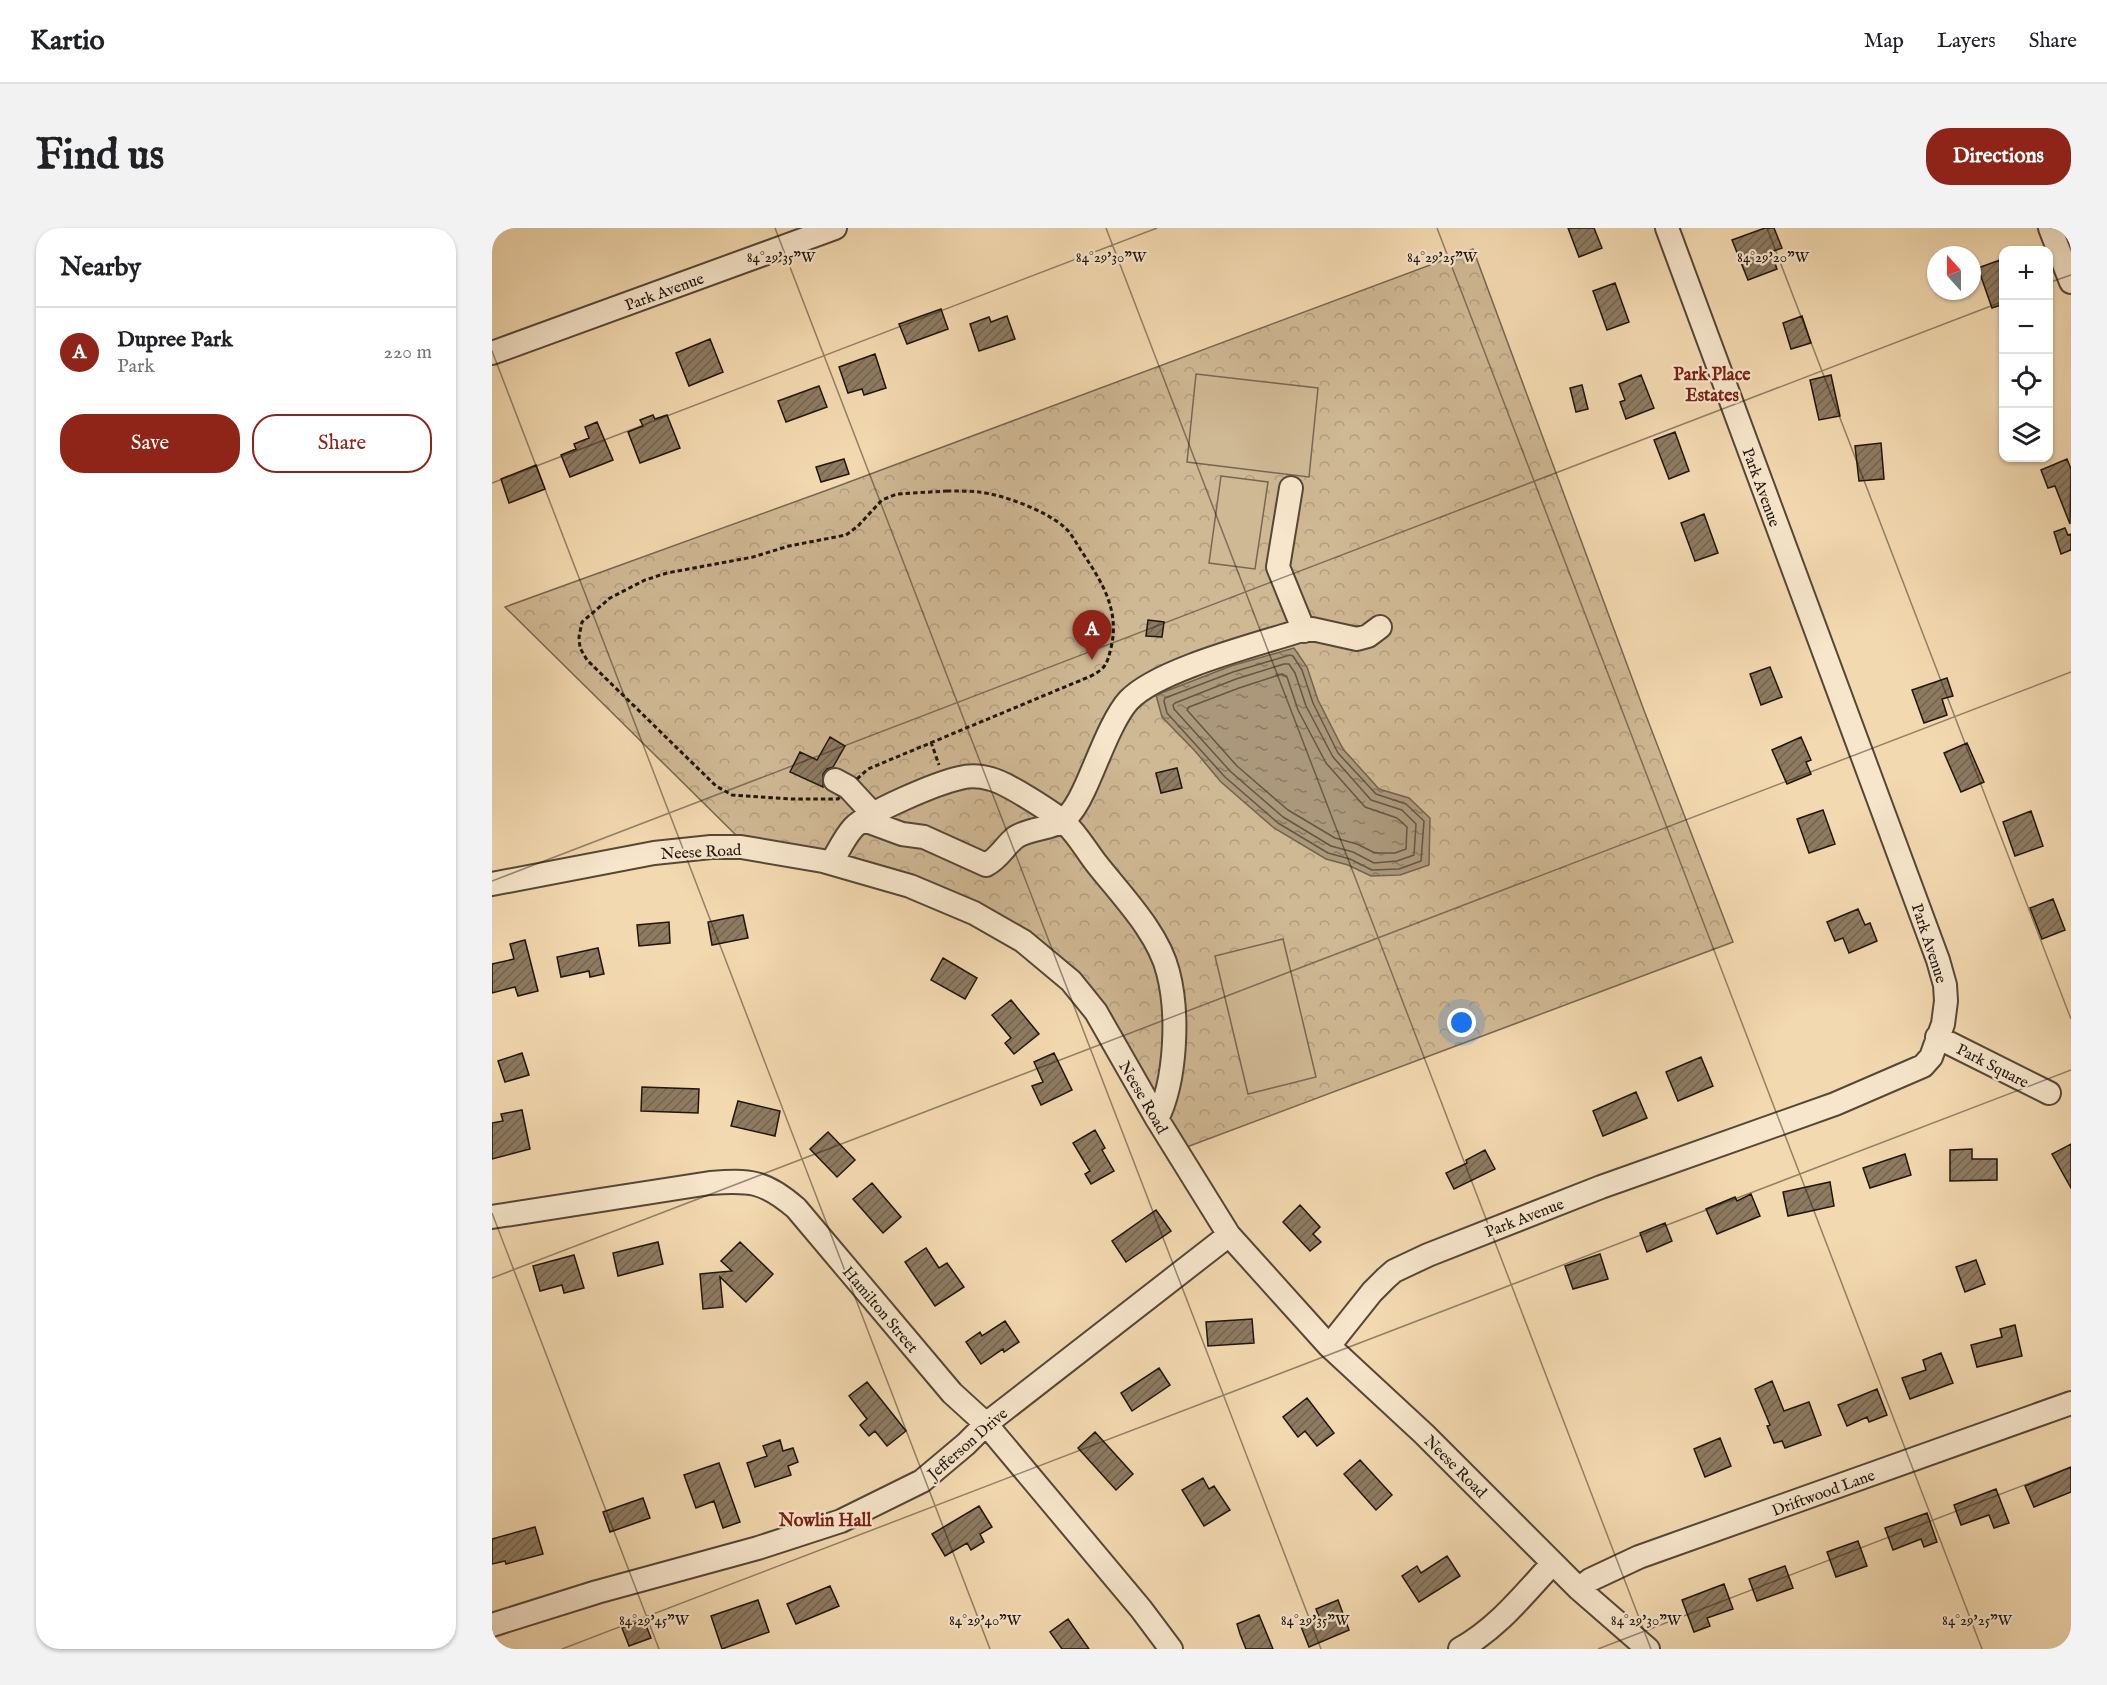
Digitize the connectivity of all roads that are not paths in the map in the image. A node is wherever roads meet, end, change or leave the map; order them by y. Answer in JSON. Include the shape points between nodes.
{"nodes":[{"id":1,"x":835,"y":228,"type":"edge"},
{"id":2,"x":1666,"y":228,"type":"edge"},
{"id":3,"x":2050,"y":228,"type":"edge"},
{"id":4,"x":2071,"y":282,"type":"edge"},
{"id":5,"x":492,"y":353,"type":"edge"},
{"id":6,"x":1291,"y":488,"type":"dead end"},
{"id":7,"x":1380,"y":627,"type":"dead end"},
{"id":8,"x":1304,"y":631,"type":"junction"},
{"id":9,"x":842,"y":784,"type":"road end"},
{"id":10,"x":868,"y":817,"type":"junction"},
{"id":11,"x":1063,"y":822,"type":"junction"},
{"id":12,"x":831,"y":863,"type":"junction"},
{"id":13,"x":492,"y":884,"type":"edge"},
{"id":14,"x":1937,"y":1037,"type":"junction"},
{"id":15,"x":2049,"y":1093,"type":"dead end"},
{"id":16,"x":1157,"y":1119,"type":"junction"},
{"id":17,"x":492,"y":1217,"type":"edge"},
{"id":18,"x":1228,"y":1235,"type":"junction"},
{"id":19,"x":1329,"y":1346,"type":"junction"},
{"id":20,"x":2071,"y":1403,"type":"edge"},
{"id":21,"x":986,"y":1424,"type":"junction"},
{"id":22,"x":1553,"y":1563,"type":"junction"},
{"id":23,"x":1579,"y":1589,"type":"junction"},
{"id":24,"x":492,"y":1625,"type":"edge"},
{"id":25,"x":1172,"y":1649,"type":"edge"},
{"id":26,"x":1460,"y":1649,"type":"edge"},
{"id":27,"x":1648,"y":1649,"type":"edge"}],
"edges":[{"from":1,"to":5,"type":"street","name":"Park Avenue"},
{"from":2,"to":14,"type":"street","name":"Park Avenue","via":[[1938,960],[1946,1001],[1944,1024]]},
{"from":3,"to":4,"type":"street"},
{"from":6,"to":8,"type":"street","via":[[1278,567]]},
{"from":7,"to":8,"type":"street","via":[[1357,639],[1312,629]]},
{"from":8,"to":11,"type":"street","via":[[1173,673],[1129,700],[1115,720],[1076,806]]},
{"from":9,"to":10,"type":"street"},
{"from":10,"to":11,"type":"street","via":[[938,784],[979,776],[994,779]]},
{"from":10,"to":11,"type":"street","via":[[986,865],[1016,837]]},
{"from":10,"to":12,"type":"street","via":[[853,828]]},
{"from":11,"to":16,"type":"street","via":[[1155,940],[1168,971],[1175,1030],[1166,1102]]},
{"from":12,"to":13,"type":"street","name":"Neese Road","via":[[741,847],[711,847],[629,857]]},
{"from":12,"to":16,"type":"street","name":"Neese Road","via":[[910,886],[974,913],[1023,941],[1071,981],[1096,1012]]},
{"from":14,"to":15,"type":"street","name":"Park Square"},
{"from":14,"to":19,"type":"street","name":"Park Avenue","via":[[1931,1057],[1912,1071],[1835,1104],[1590,1191],[1394,1271]]},
{"from":16,"to":18,"type":"street","name":"Neese Road"},
{"from":17,"to":21,"type":"street","name":"Hamilton Street","via":[[710,1183],[742,1181],[767,1187],[796,1208],[952,1393]]},
{"from":18,"to":19,"type":"street","name":"Neese Road"},
{"from":18,"to":21,"type":"street","name":"Jefferson Drive"},
{"from":19,"to":22,"type":"street","name":"Neese Road"},
{"from":20,"to":23,"type":"street","name":"Driftwood Lane","via":[[1639,1557]]},
{"from":21,"to":24,"type":"street","name":"Jefferson Drive","via":[[922,1481],[841,1521]]},
{"from":21,"to":25,"type":"street","name":"Hamilton Street"},
{"from":22,"to":23,"type":"street","name":"Neese Road"},
{"from":22,"to":26,"type":"street","via":[[1503,1618]]},
{"from":23,"to":27,"type":"street","name":"Neese Road"}]}
